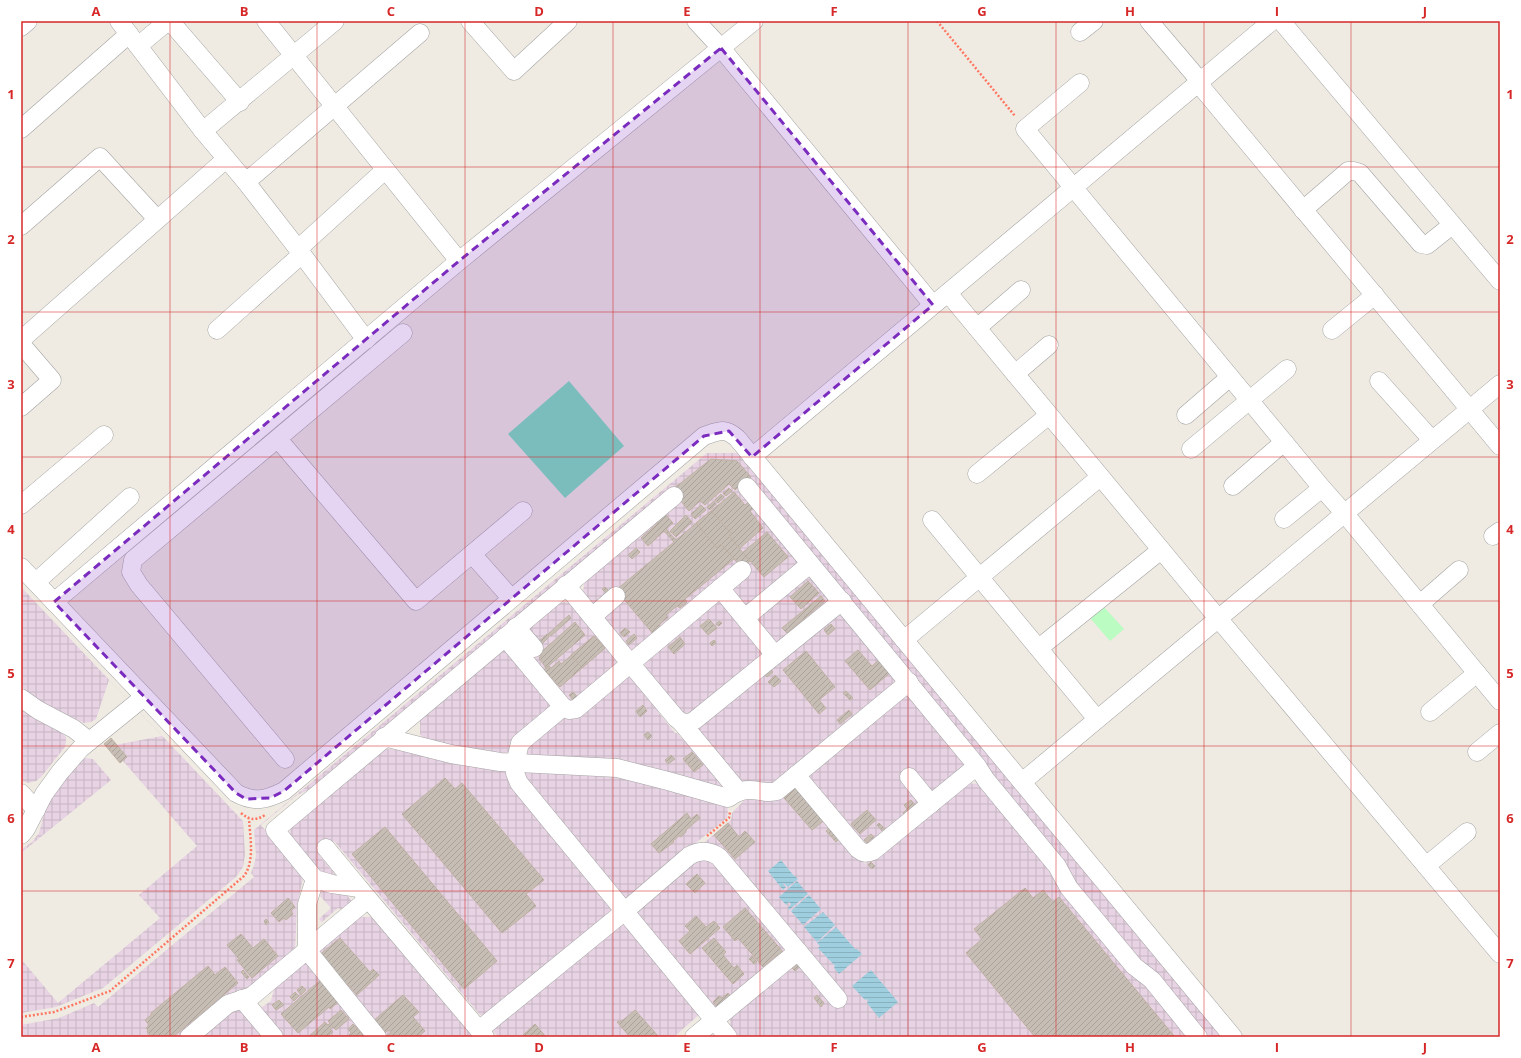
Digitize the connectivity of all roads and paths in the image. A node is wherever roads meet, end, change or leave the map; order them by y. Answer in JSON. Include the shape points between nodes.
{"nodes":[{"id":1,"x":28,"y":21,"type":"edge"},
{"id":2,"x":169,"y":21,"type":"edge"},
{"id":3,"x":266,"y":21,"type":"edge"},
{"id":4,"x":335,"y":21,"type":"edge"},
{"id":5,"x":471,"y":21,"type":"edge"},
{"id":6,"x":568,"y":21,"type":"edge"},
{"id":7,"x":696,"y":21,"type":"edge"},
{"id":8,"x":754,"y":21,"type":"edge"},
{"id":9,"x":937,"y":21,"type":"edge"},
{"id":10,"x":1149,"y":21,"type":"edge"},
{"id":11,"x":1272,"y":21,"type":"edge"},
{"id":12,"x":1281,"y":21,"type":"edge"},
{"id":13,"x":21,"y":27,"type":"edge"},
{"id":14,"x":420,"y":33,"type":"dead end"},
{"id":15,"x":129,"y":34,"type":"edge"},
{"id":16,"x":722,"y":48,"type":"junction"},
{"id":17,"x":294,"y":55,"type":"junction"},
{"id":18,"x":1199,"y":82,"type":"junction"},
{"id":19,"x":1080,"y":83,"type":"dead end"},
{"id":20,"x":240,"y":102,"type":"junction"},
{"id":21,"x":334,"y":106,"type":"junction"},
{"id":22,"x":1025,"y":128,"type":"junction"},
{"id":23,"x":21,"y":130,"type":"edge"},
{"id":24,"x":203,"y":131,"type":"junction"},
{"id":25,"x":226,"y":158,"type":"junction"},
{"id":26,"x":386,"y":170,"type":"junction"},
{"id":27,"x":246,"y":182,"type":"junction"},
{"id":28,"x":1074,"y":187,"type":"junction"},
{"id":29,"x":1303,"y":210,"type":"junction"},
{"id":30,"x":157,"y":219,"type":"junction"},
{"id":31,"x":1452,"y":224,"type":"junction"},
{"id":32,"x":21,"y":226,"type":"edge"},
{"id":33,"x":300,"y":251,"type":"junction"},
{"id":34,"x":459,"y":261,"type":"junction"},
{"id":35,"x":1500,"y":281,"type":"edge"},
{"id":36,"x":1021,"y":290,"type":"dead end"},
{"id":37,"x":948,"y":293,"type":"junction"},
{"id":38,"x":1374,"y":295,"type":"junction"},
{"id":39,"x":933,"y":305,"type":"junction"},
{"id":40,"x":977,"y":328,"type":"junction"},
{"id":41,"x":217,"y":330,"type":"dead end"},
{"id":42,"x":1332,"y":330,"type":"dead end"},
{"id":43,"x":403,"y":333,"type":"dead end"},
{"id":44,"x":21,"y":340,"type":"edge"},
{"id":45,"x":366,"y":340,"type":"junction"},
{"id":46,"x":21,"y":344,"type":"edge"},
{"id":47,"x":1049,"y":345,"type":"dead end"},
{"id":48,"x":1288,"y":369,"type":"dead end"},
{"id":49,"x":1015,"y":374,"type":"junction"},
{"id":50,"x":1230,"y":377,"type":"junction"},
{"id":51,"x":1379,"y":380,"type":"dead end"},
{"id":52,"x":1500,"y":384,"type":"edge"},
{"id":53,"x":1249,"y":400,"type":"junction"},
{"id":54,"x":21,"y":407,"type":"edge"},
{"id":55,"x":1469,"y":410,"type":"junction"},
{"id":56,"x":1049,"y":415,"type":"junction"},
{"id":57,"x":1186,"y":415,"type":"dead end"},
{"id":58,"x":104,"y":435,"type":"dead end"},
{"id":59,"x":278,"y":439,"type":"junction"},
{"id":60,"x":1432,"y":440,"type":"junction"},
{"id":61,"x":1284,"y":442,"type":"junction"},
{"id":62,"x":1500,"y":446,"type":"edge"},
{"id":63,"x":1191,"y":449,"type":"dead end"},
{"id":64,"x":752,"y":457,"type":"junction"},
{"id":65,"x":977,"y":474,"type":"dead end"},
{"id":66,"x":1100,"y":477,"type":"junction"},
{"id":67,"x":1233,"y":486,"type":"dead end"},
{"id":68,"x":747,"y":487,"type":"dead end"},
{"id":69,"x":1322,"y":488,"type":"junction"},
{"id":70,"x":130,"y":496,"type":"dead end"},
{"id":71,"x":674,"y":496,"type":"dead end"},
{"id":72,"x":21,"y":505,"type":"edge"},
{"id":73,"x":523,"y":512,"type":"dead end"},
{"id":74,"x":1345,"y":514,"type":"junction"},
{"id":75,"x":1284,"y":519,"type":"dead end"},
{"id":76,"x":932,"y":520,"type":"dead end"},
{"id":77,"x":1161,"y":550,"type":"junction"},
{"id":78,"x":472,"y":554,"type":"junction"},
{"id":79,"x":810,"y":564,"type":"junction"},
{"id":80,"x":21,"y":567,"type":"edge"},
{"id":81,"x":742,"y":570,"type":"dead end"},
{"id":82,"x":1459,"y":570,"type":"dead end"},
{"id":83,"x":980,"y":577,"type":"junction"},
{"id":84,"x":36,"y":582,"type":"junction"},
{"id":85,"x":566,"y":585,"type":"junction"},
{"id":86,"x":720,"y":588,"type":"junction"},
{"id":87,"x":616,"y":596,"type":"dead end"},
{"id":88,"x":511,"y":598,"type":"junction"},
{"id":89,"x":54,"y":602,"type":"junction"},
{"id":90,"x":842,"y":602,"type":"junction"},
{"id":91,"x":1420,"y":604,"type":"junction"},
{"id":92,"x":592,"y":617,"type":"junction"},
{"id":93,"x":1217,"y":617,"type":"junction"},
{"id":94,"x":745,"y":618,"type":"junction"},
{"id":95,"x":511,"y":632,"type":"junction"},
{"id":96,"x":904,"y":640,"type":"junction"},
{"id":97,"x":534,"y":648,"type":"dead end"},
{"id":98,"x":1039,"y":648,"type":"junction"},
{"id":99,"x":775,"y":655,"type":"junction"},
{"id":100,"x":630,"y":663,"type":"junction"},
{"id":101,"x":1477,"y":673,"type":"junction"},
{"id":102,"x":909,"y":682,"type":"junction"},
{"id":103,"x":144,"y":697,"type":"junction"},
{"id":104,"x":21,"y":698,"type":"edge"},
{"id":105,"x":1500,"y":701,"type":"edge"},
{"id":106,"x":563,"y":707,"type":"junction"},
{"id":107,"x":1430,"y":712,"type":"dead end"},
{"id":108,"x":1097,"y":719,"type":"junction"},
{"id":109,"x":681,"y":722,"type":"junction"},
{"id":110,"x":1500,"y":733,"type":"edge"},
{"id":111,"x":384,"y":737,"type":"junction"},
{"id":112,"x":89,"y":741,"type":"junction"},
{"id":113,"x":1477,"y":752,"type":"dead end"},
{"id":114,"x":285,"y":759,"type":"dead end"},
{"id":115,"x":514,"y":764,"type":"junction"},
{"id":116,"x":977,"y":766,"type":"junction"},
{"id":117,"x":796,"y":776,"type":"junction"},
{"id":118,"x":909,"y":777,"type":"dead end"},
{"id":119,"x":1022,"y":782,"type":"junction"},
{"id":120,"x":21,"y":793,"type":"edge"},
{"id":121,"x":736,"y":794,"type":"junction"},
{"id":122,"x":931,"y":804,"type":"junction"},
{"id":123,"x":36,"y":810,"type":"junction"},
{"id":124,"x":249,"y":819,"type":"dead end"},
{"id":125,"x":1467,"y":832,"type":"dead end"},
{"id":126,"x":21,"y":835,"type":"edge"},
{"id":127,"x":326,"y":848,"type":"dead end"},
{"id":128,"x":696,"y":852,"type":"junction"},
{"id":129,"x":1426,"y":866,"type":"junction"},
{"id":130,"x":315,"y":879,"type":"junction"},
{"id":131,"x":364,"y":894,"type":"junction"},
{"id":132,"x":625,"y":911,"type":"junction"},
{"id":133,"x":307,"y":950,"type":"junction"},
{"id":134,"x":798,"y":951,"type":"junction"},
{"id":135,"x":1500,"y":954,"type":"edge"},
{"id":136,"x":242,"y":999,"type":"junction"},
{"id":137,"x":838,"y":999,"type":"dead end"},
{"id":138,"x":21,"y":1017,"type":"edge"},
{"id":139,"x":714,"y":1021,"type":"junction"},
{"id":140,"x":482,"y":1033,"type":"edge"},
{"id":141,"x":189,"y":1037,"type":"edge"},
{"id":142,"x":274,"y":1037,"type":"edge"},
{"id":143,"x":377,"y":1037,"type":"edge"},
{"id":144,"x":694,"y":1037,"type":"edge"},
{"id":145,"x":728,"y":1037,"type":"edge"},
{"id":146,"x":1198,"y":1037,"type":"edge"},
{"id":147,"x":1233,"y":1037,"type":"edge"}],
"edges":[{"from":1,"to":13,"type":"street"},
{"from":2,"to":15,"type":"street"},
{"from":2,"to":20,"type":"street"},
{"from":3,"to":17,"type":"street"},
{"from":4,"to":17,"type":"street"},
{"from":5,"to":6,"type":"street","via":[[514,71]]},
{"from":7,"to":16,"type":"street"},
{"from":8,"to":16,"type":"street"},
{"from":9,"to":22,"type":"path"},
{"from":10,"to":18,"type":"street"},
{"from":11,"to":18,"type":"street"},
{"from":12,"to":31,"type":"street"},
{"from":14,"to":21,"type":"street"},
{"from":15,"to":23,"type":"street"},
{"from":15,"to":24,"type":"street"},
{"from":16,"to":34,"type":"street"},
{"from":16,"to":39,"type":"street"},
{"from":17,"to":20,"type":"street"},
{"from":17,"to":21,"type":"street"},
{"from":18,"to":28,"type":"street"},
{"from":18,"to":29,"type":"street"},
{"from":19,"to":22,"type":"street"},
{"from":20,"to":24,"type":"street"},
{"from":21,"to":26,"type":"street"},
{"from":21,"to":27,"type":"street"},
{"from":22,"to":28,"type":"street"},
{"from":24,"to":25,"type":"street"},
{"from":25,"to":27,"type":"street"},
{"from":25,"to":30,"type":"street"},
{"from":26,"to":33,"type":"street"},
{"from":26,"to":34,"type":"street"},
{"from":27,"to":33,"type":"street"},
{"from":28,"to":37,"type":"street"},
{"from":28,"to":50,"type":"street"},
{"from":29,"to":31,"type":"street","via":[[1348,171],[1354,171],[1360,173],[1421,244],[1427,245]]},
{"from":29,"to":38,"type":"street"},
{"from":30,"to":32,"type":"street","via":[[100,156]]},
{"from":30,"to":44,"type":"street"},
{"from":31,"to":35,"type":"street"},
{"from":33,"to":41,"type":"street"},
{"from":33,"to":45,"type":"street"},
{"from":34,"to":45,"type":"street"},
{"from":36,"to":40,"type":"street"},
{"from":37,"to":39,"type":"street"},
{"from":37,"to":40,"type":"street"},
{"from":38,"to":42,"type":"street"},
{"from":38,"to":55,"type":"street"},
{"from":39,"to":64,"type":"street"},
{"from":40,"to":49,"type":"street"},
{"from":43,"to":59,"type":"street"},
{"from":45,"to":89,"type":"street"},
{"from":46,"to":54,"type":"street","via":[[52,380]]},
{"from":47,"to":49,"type":"street"},
{"from":48,"to":53,"type":"street"},
{"from":49,"to":56,"type":"street"},
{"from":50,"to":53,"type":"street"},
{"from":50,"to":57,"type":"street"},
{"from":51,"to":60,"type":"street"},
{"from":52,"to":55,"type":"street"},
{"from":53,"to":61,"type":"street"},
{"from":53,"to":63,"type":"street"},
{"from":55,"to":60,"type":"street"},
{"from":55,"to":62,"type":"street"},
{"from":56,"to":65,"type":"street"},
{"from":56,"to":66,"type":"street"},
{"from":58,"to":72,"type":"street"},
{"from":59,"to":78,"type":"street","via":[[416,601]]},
{"from":59,"to":114,"type":"street","via":[[133,560],[131,572],[139,585]]},
{"from":60,"to":74,"type":"street"},
{"from":61,"to":67,"type":"street"},
{"from":61,"to":69,"type":"street"},
{"from":64,"to":88,"type":"street","via":[[729,431],[704,436]]},
{"from":64,"to":96,"type":"street"},
{"from":66,"to":77,"type":"street"},
{"from":66,"to":83,"type":"street"},
{"from":68,"to":79,"type":"street"},
{"from":69,"to":74,"type":"street"},
{"from":69,"to":75,"type":"street"},
{"from":70,"to":84,"type":"street"},
{"from":71,"to":85,"type":"street"},
{"from":73,"to":78,"type":"street"},
{"from":74,"to":91,"type":"street"},
{"from":74,"to":93,"type":"street"},
{"from":76,"to":83,"type":"street"},
{"from":77,"to":93,"type":"street"},
{"from":77,"to":98,"type":"street"},
{"from":78,"to":88,"type":"street"},
{"from":79,"to":90,"type":"street"},
{"from":79,"to":94,"type":"street"},
{"from":80,"to":84,"type":"street"},
{"from":81,"to":86,"type":"street"},
{"from":82,"to":91,"type":"street"},
{"from":83,"to":96,"type":"street"},
{"from":83,"to":98,"type":"street"},
{"from":84,"to":89,"type":"street"},
{"from":85,"to":92,"type":"street"},
{"from":85,"to":95,"type":"street"},
{"from":86,"to":94,"type":"street"},
{"from":86,"to":100,"type":"street"},
{"from":87,"to":92,"type":"street"},
{"from":88,"to":103,"type":"street","via":[[284,791],[270,798],[246,799],[236,793]]},
{"from":89,"to":103,"type":"street"},
{"from":90,"to":99,"type":"street"},
{"from":90,"to":102,"type":"street"},
{"from":91,"to":101,"type":"street"},
{"from":92,"to":100,"type":"street"},
{"from":93,"to":108,"type":"street"},
{"from":93,"to":129,"type":"street"},
{"from":94,"to":99,"type":"street"},
{"from":95,"to":97,"type":"street"},
{"from":95,"to":106,"type":"street"},
{"from":95,"to":111,"type":"street"},
{"from":96,"to":119,"type":"street"},
{"from":98,"to":108,"type":"street"},
{"from":99,"to":109,"type":"street","via":[[695,720],[688,724]]},
{"from":100,"to":106,"type":"street","via":[[576,709],[569,710]]},
{"from":100,"to":109,"type":"street"},
{"from":101,"to":105,"type":"street"},
{"from":101,"to":107,"type":"street"},
{"from":102,"to":116,"type":"street"},
{"from":102,"to":117,"type":"street"},
{"from":103,"to":112,"type":"street"},
{"from":104,"to":112,"type":"street","via":[[74,729]]},
{"from":106,"to":115,"type":"street","via":[[520,743]]},
{"from":108,"to":119,"type":"street"},
{"from":109,"to":121,"type":"street"},
{"from":110,"to":113,"type":"street"},
{"from":111,"to":115,"type":"street","via":[[451,754]]},
{"from":111,"to":130,"type":"street","via":[[275,830]]},
{"from":112,"to":123,"type":"street","via":[[60,772]]},
{"from":115,"to":121,"type":"street","via":[[617,768],[728,798]]},
{"from":115,"to":132,"type":"street","via":[[518,783]]},
{"from":116,"to":122,"type":"street"},
{"from":116,"to":146,"type":"street","via":[[1057,866],[1069,888],[1134,966],[1152,980]]},
{"from":117,"to":121,"type":"street","via":[[771,793],[749,790]]},
{"from":117,"to":122,"type":"street","via":[[862,853],[873,852]]},
{"from":118,"to":122,"type":"street"},
{"from":119,"to":147,"type":"street"},
{"from":120,"to":123,"type":"street"},
{"from":121,"to":128,"type":"path","via":[[729,818],[698,844]]},
{"from":123,"to":126,"type":"street"},
{"from":124,"to":138,"type":"path","via":[[251,860],[244,876],[110,991],[54,1012]]},
{"from":125,"to":129,"type":"street"},
{"from":127,"to":131,"type":"street"},
{"from":128,"to":132,"type":"street"},
{"from":128,"to":134,"type":"street","via":[[712,852],[719,857]]},
{"from":129,"to":135,"type":"street"},
{"from":130,"to":131,"type":"street"},
{"from":130,"to":133,"type":"street","via":[[307,904]]},
{"from":131,"to":133,"type":"street"},
{"from":131,"to":140,"type":"street"},
{"from":132,"to":139,"type":"street"},
{"from":132,"to":140,"type":"street"},
{"from":133,"to":136,"type":"street","via":[[252,996]]},
{"from":133,"to":143,"type":"street"},
{"from":134,"to":137,"type":"street"},
{"from":134,"to":139,"type":"street"},
{"from":136,"to":141,"type":"street","via":[[228,1004]]},
{"from":136,"to":142,"type":"street"},
{"from":139,"to":144,"type":"street"},
{"from":139,"to":145,"type":"street"}]}
